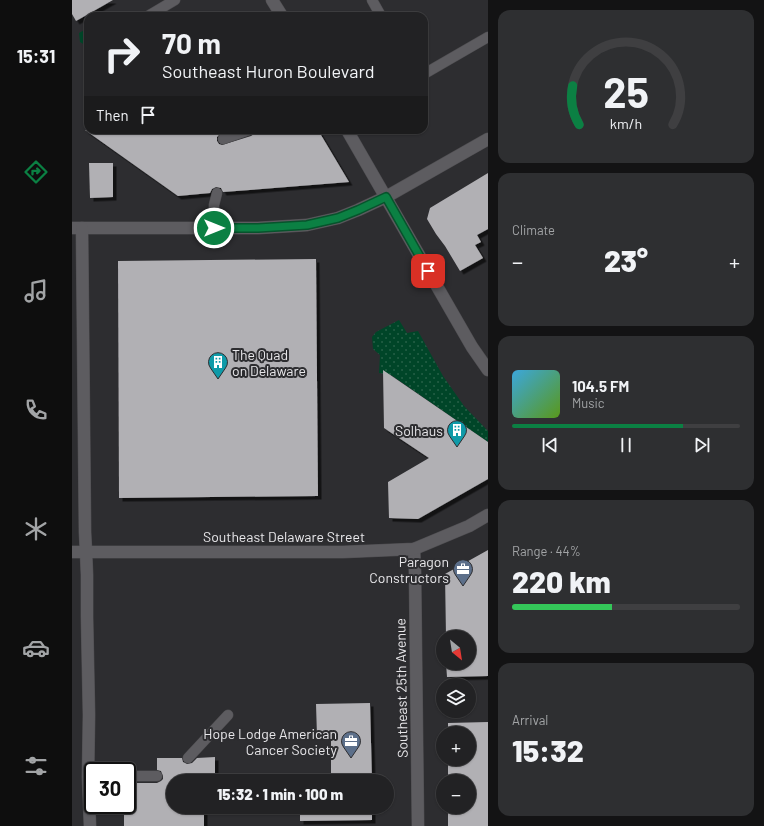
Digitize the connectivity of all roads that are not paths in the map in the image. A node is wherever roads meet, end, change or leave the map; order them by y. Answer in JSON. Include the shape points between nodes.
{"nodes":[{"id":1,"x":173,"y":0,"type":"edge"},
{"id":2,"x":272,"y":0,"type":"edge"},
{"id":3,"x":372,"y":0,"type":"edge"},
{"id":4,"x":154,"y":12,"type":"edge"},
{"id":5,"x":280,"y":12,"type":"edge"},
{"id":6,"x":379,"y":12,"type":"edge"},
{"id":7,"x":488,"y":38,"type":"edge"},
{"id":8,"x":428,"y":72,"type":"edge"},
{"id":9,"x":237,"y":134,"type":"edge"},
{"id":10,"x":350,"y":134,"type":"edge"},
{"id":11,"x":223,"y":139,"type":"dead end"},
{"id":12,"x":488,"y":139,"type":"edge"},
{"id":13,"x":217,"y":193,"type":"dead end"},
{"id":14,"x":386,"y":197,"type":"junction"},
{"id":15,"x":77,"y":228,"type":"edge"},
{"id":16,"x":214,"y":228,"type":"junction"},
{"id":17,"x":488,"y":370,"type":"edge"},
{"id":18,"x":488,"y":515,"type":"edge"},
{"id":19,"x":414,"y":549,"type":"junction"},
{"id":20,"x":72,"y":552,"type":"edge"},
{"id":21,"x":86,"y":552,"type":"junction"},
{"id":22,"x":228,"y":715,"type":"dead end"},
{"id":23,"x":188,"y":758,"type":"dead end"},
{"id":24,"x":90,"y":762,"type":"edge"},
{"id":25,"x":136,"y":776,"type":"edge"},
{"id":26,"x":157,"y":776,"type":"dead end"},
{"id":27,"x":90,"y":814,"type":"edge"},
{"id":28,"x":90,"y":826,"type":"edge"},
{"id":29,"x":418,"y":826,"type":"edge"}],
"edges":[{"from":1,"to":4,"type":"lane"},
{"from":2,"to":5,"type":"street"},
{"from":3,"to":6,"type":"lane"},
{"from":7,"to":8,"type":"lane"},
{"from":9,"to":11,"type":"lane"},
{"from":10,"to":14,"type":"street"},
{"from":12,"to":14,"type":"street"},
{"from":13,"to":16,"type":"lane"},
{"from":14,"to":16,"type":"street","via":[[338,218],[307,225]]},
{"from":14,"to":17,"type":"street","via":[[472,347]]},
{"from":15,"to":16,"type":"street"},
{"from":15,"to":21,"type":"street"},
{"from":18,"to":19,"type":"street","name":"Southeast Delaware Street"},
{"from":19,"to":21,"type":"street","name":"Southeast Delaware Street","via":[[343,552]]},
{"from":19,"to":29,"type":"street","name":"Southeast 25th Avenue"},
{"from":20,"to":21,"type":"street","name":"Southeast Delaware Street"},
{"from":21,"to":24,"type":"street"},
{"from":22,"to":23,"type":"lane"},
{"from":25,"to":26,"type":"lane"},
{"from":27,"to":28,"type":"street"}]}
